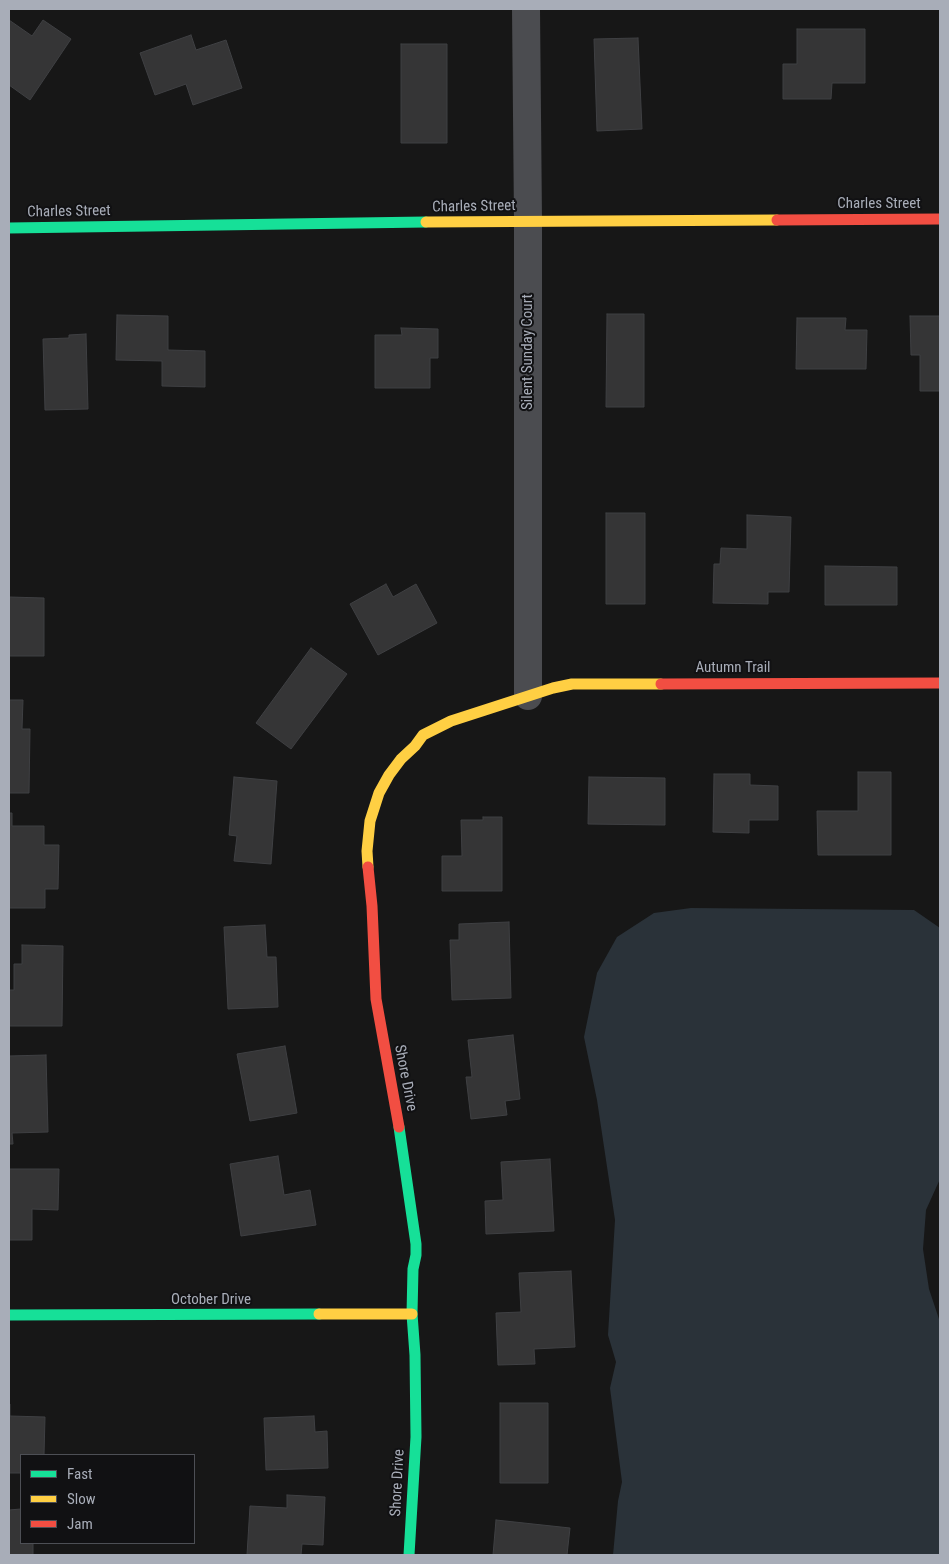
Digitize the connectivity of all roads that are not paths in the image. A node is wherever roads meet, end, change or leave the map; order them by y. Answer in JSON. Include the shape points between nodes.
{"nodes":[{"id":1,"x":526,"y":9,"type":"edge"},
{"id":2,"x":940,"y":219,"type":"edge"},
{"id":3,"x":528,"y":221,"type":"junction"},
{"id":4,"x":9,"y":228,"type":"edge"},
{"id":5,"x":940,"y":683,"type":"edge"},
{"id":6,"x":528,"y":696,"type":"junction"},
{"id":7,"x":412,"y":1314,"type":"junction"},
{"id":8,"x":9,"y":1315,"type":"edge"},
{"id":9,"x":409,"y":1555,"type":"edge"}],
"edges":[{"from":1,"to":3,"type":"street","name":"Silent Sunday Court"},
{"from":2,"to":3,"type":"street","name":"Charles Street"},
{"from":3,"to":4,"type":"street","name":"Charles Street"},
{"from":3,"to":6,"type":"street","name":"Silent Sunday Court"},
{"from":5,"to":6,"type":"street","name":"Autumn Trail","via":[[572,684]]},
{"from":6,"to":7,"type":"street","name":"Shore Drive","via":[[451,721],[423,735],[389,775],[370,821],[367,851],[376,999],[416,1244]]},
{"from":7,"to":8,"type":"street","name":"October Drive"},
{"from":7,"to":9,"type":"street","name":"Shore Drive","via":[[416,1437]]}]}
